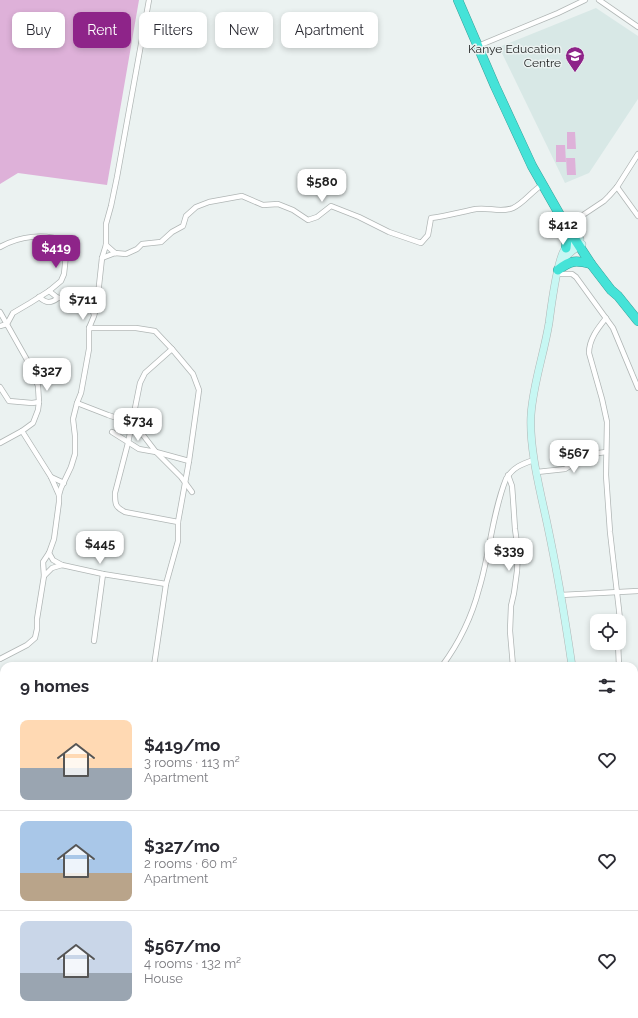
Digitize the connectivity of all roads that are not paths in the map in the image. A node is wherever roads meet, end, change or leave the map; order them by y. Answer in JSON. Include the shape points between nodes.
{"nodes":[{"id":1,"x":149,"y":0,"type":"edge"},
{"id":2,"x":458,"y":0,"type":"edge"},
{"id":3,"x":585,"y":0,"type":"edge"},
{"id":4,"x":599,"y":0,"type":"edge"},
{"id":5,"x":638,"y":27,"type":"edge"},
{"id":6,"x":478,"y":46,"type":"junction"},
{"id":7,"x":519,"y":138,"type":"junction"},
{"id":8,"x":638,"y":154,"type":"edge"},
{"id":9,"x":542,"y":185,"type":"junction"},
{"id":10,"x":617,"y":187,"type":"junction"},
{"id":11,"x":638,"y":216,"type":"edge"},
{"id":12,"x":580,"y":217,"type":"dead end"},
{"id":13,"x":565,"y":224,"type":"junction"},
{"id":14,"x":580,"y":242,"type":"junction"},
{"id":15,"x":106,"y":245,"type":"junction"},
{"id":16,"x":0,"y":246,"type":"edge"},
{"id":17,"x":566,"y":248,"type":"junction"},
{"id":18,"x":116,"y":253,"type":"junction"},
{"id":19,"x":102,"y":258,"type":"junction"},
{"id":20,"x":591,"y":264,"type":"junction"},
{"id":21,"x":558,"y":270,"type":"junction"},
{"id":22,"x":50,"y":291,"type":"junction"},
{"id":23,"x":618,"y":296,"type":"junction"},
{"id":24,"x":39,"y":297,"type":"junction"},
{"id":25,"x":58,"y":298,"type":"junction"},
{"id":26,"x":98,"y":304,"type":"junction"},
{"id":27,"x":92,"y":308,"type":"junction"},
{"id":28,"x":0,"y":312,"type":"edge"},
{"id":29,"x":94,"y":316,"type":"junction"},
{"id":30,"x":606,"y":318,"type":"junction"},
{"id":31,"x":638,"y":321,"type":"edge"},
{"id":32,"x":7,"y":324,"type":"junction"},
{"id":33,"x":0,"y":326,"type":"edge"},
{"id":34,"x":89,"y":328,"type":"junction"},
{"id":35,"x":172,"y":349,"type":"junction"},
{"id":36,"x":0,"y":387,"type":"edge"},
{"id":37,"x":638,"y":388,"type":"edge"},
{"id":38,"x":39,"y":402,"type":"junction"},
{"id":39,"x":76,"y":403,"type":"junction"},
{"id":40,"x":131,"y":428,"type":"junction"},
{"id":41,"x":22,"y":431,"type":"junction"},
{"id":42,"x":112,"y":432,"type":"dead end"},
{"id":43,"x":128,"y":442,"type":"junction"},
{"id":44,"x":0,"y":443,"type":"edge"},
{"id":45,"x":156,"y":452,"type":"junction"},
{"id":46,"x":606,"y":452,"type":"junction"},
{"id":47,"x":534,"y":460,"type":"junction"},
{"id":48,"x":189,"y":461,"type":"junction"},
{"id":49,"x":537,"y":472,"type":"junction"},
{"id":50,"x":508,"y":475,"type":"junction"},
{"id":51,"x":51,"y":477,"type":"junction"},
{"id":52,"x":185,"y":482,"type":"junction"},
{"id":53,"x":64,"y":484,"type":"junction"},
{"id":54,"x":192,"y":492,"type":"dead end"},
{"id":55,"x":59,"y":496,"type":"junction"},
{"id":56,"x":178,"y":522,"type":"junction"},
{"id":57,"x":49,"y":553,"type":"junction"},
{"id":58,"x":62,"y":565,"type":"junction"},
{"id":59,"x":103,"y":574,"type":"junction"},
{"id":60,"x":44,"y":576,"type":"junction"},
{"id":61,"x":166,"y":584,"type":"junction"},
{"id":62,"x":638,"y":591,"type":"edge"},
{"id":63,"x":617,"y":593,"type":"junction"},
{"id":64,"x":562,"y":595,"type":"junction"},
{"id":65,"x":619,"y":614,"type":"edge"},
{"id":66,"x":94,"y":641,"type":"dead end"},
{"id":67,"x":618,"y":650,"type":"edge"},
{"id":68,"x":0,"y":659,"type":"edge"},
{"id":69,"x":155,"y":662,"type":"edge"},
{"id":70,"x":445,"y":662,"type":"edge"},
{"id":71,"x":513,"y":662,"type":"edge"},
{"id":72,"x":571,"y":662,"type":"edge"},
{"id":73,"x":619,"y":662,"type":"edge"}],
"edges":[{"from":1,"to":15,"type":"street","via":[[118,177],[106,224]]},
{"from":2,"to":6,"type":"highway"},
{"from":3,"to":6,"type":"street"},
{"from":4,"to":5,"type":"street"},
{"from":6,"to":7,"type":"highway"},
{"from":7,"to":9,"type":"highway"},
{"from":7,"to":14,"type":"highway"},
{"from":8,"to":10,"type":"street"},
{"from":9,"to":13,"type":"highway"},
{"from":9,"to":18,"type":"street","via":[[511,208],[478,209],[431,218],[428,235],[421,243],[388,232],[331,206],[317,217],[308,220],[294,210],[278,204],[263,205],[242,196],[196,207],[186,216],[183,226],[161,242],[142,244],[126,254]]},
{"from":10,"to":11,"type":"street"},
{"from":10,"to":12,"type":"street","via":[[604,201]]},
{"from":13,"to":14,"type":"highway"},
{"from":13,"to":17,"type":"highway"},
{"from":14,"to":17,"type":"street"},
{"from":14,"to":20,"type":"highway"},
{"from":14,"to":21,"type":"street","via":[[564,258]]},
{"from":14,"to":23,"type":"highway"},
{"from":15,"to":18,"type":"street"},
{"from":15,"to":19,"type":"street"},
{"from":16,"to":22,"type":"street","via":[[28,237],[46,236],[65,241],[67,245],[64,274],[61,281]]},
{"from":17,"to":21,"type":"street"},
{"from":18,"to":19,"type":"street"},
{"from":19,"to":26,"type":"street"},
{"from":20,"to":21,"type":"highway","via":[[574,261]]},
{"from":20,"to":23,"type":"highway"},
{"from":21,"to":30,"type":"street","via":[[576,277]]},
{"from":21,"to":47,"type":"street","via":[[531,416]]},
{"from":22,"to":24,"type":"street"},
{"from":22,"to":25,"type":"street"},
{"from":23,"to":31,"type":"highway"},
{"from":24,"to":25,"type":"street","via":[[48,302]]},
{"from":24,"to":32,"type":"street","via":[[13,313]]},
{"from":25,"to":27,"type":"street","via":[[75,297]]},
{"from":26,"to":27,"type":"street"},
{"from":26,"to":29,"type":"street"},
{"from":27,"to":29,"type":"street"},
{"from":28,"to":32,"type":"street"},
{"from":29,"to":34,"type":"street"},
{"from":30,"to":37,"type":"street","via":[[613,328]]},
{"from":30,"to":46,"type":"street","via":[[589,347],[607,422]]},
{"from":32,"to":33,"type":"street"},
{"from":32,"to":38,"type":"street","via":[[31,366],[38,386]]},
{"from":34,"to":35,"type":"street","via":[[136,328],[155,331]]},
{"from":34,"to":39,"type":"street","via":[[81,393]]},
{"from":35,"to":40,"type":"street","via":[[142,377]]},
{"from":35,"to":48,"type":"street","via":[[192,374],[199,390]]},
{"from":36,"to":38,"type":"street","via":[[9,401]]},
{"from":38,"to":41,"type":"street","via":[[33,423]]},
{"from":39,"to":40,"type":"street","via":[[123,420]]},
{"from":39,"to":53,"type":"street","via":[[73,419],[74,454]]},
{"from":40,"to":43,"type":"street"},
{"from":40,"to":45,"type":"street","via":[[143,436]]},
{"from":41,"to":44,"type":"street"},
{"from":41,"to":51,"type":"street"},
{"from":42,"to":43,"type":"street"},
{"from":43,"to":45,"type":"street","via":[[139,449]]},
{"from":43,"to":56,"type":"street","via":[[115,493],[115,504],[118,509]]},
{"from":45,"to":48,"type":"street"},
{"from":45,"to":52,"type":"street"},
{"from":46,"to":49,"type":"street","via":[[584,456],[565,469]]},
{"from":46,"to":63,"type":"street","via":[[610,532]]},
{"from":47,"to":49,"type":"street"},
{"from":47,"to":50,"type":"street","via":[[517,466]]},
{"from":48,"to":52,"type":"street"},
{"from":49,"to":64,"type":"street"},
{"from":50,"to":70,"type":"street","via":[[491,529],[475,604]]},
{"from":50,"to":71,"type":"street","via":[[512,486],[518,551],[511,606]]},
{"from":51,"to":53,"type":"street"},
{"from":51,"to":55,"type":"street"},
{"from":52,"to":54,"type":"street"},
{"from":52,"to":56,"type":"street"},
{"from":53,"to":55,"type":"street"},
{"from":55,"to":57,"type":"street","via":[[54,539]]},
{"from":56,"to":61,"type":"street","via":[[178,541]]},
{"from":57,"to":58,"type":"street","via":[[53,560]]},
{"from":57,"to":60,"type":"street","via":[[43,562]]},
{"from":58,"to":59,"type":"street"},
{"from":58,"to":60,"type":"street","via":[[52,568]]},
{"from":59,"to":61,"type":"street"},
{"from":59,"to":66,"type":"street"},
{"from":60,"to":68,"type":"street","via":[[35,638]]},
{"from":61,"to":69,"type":"street"},
{"from":62,"to":63,"type":"street"},
{"from":63,"to":64,"type":"street"},
{"from":63,"to":65,"type":"street"},
{"from":64,"to":72,"type":"street"},
{"from":67,"to":73,"type":"street"}]}
